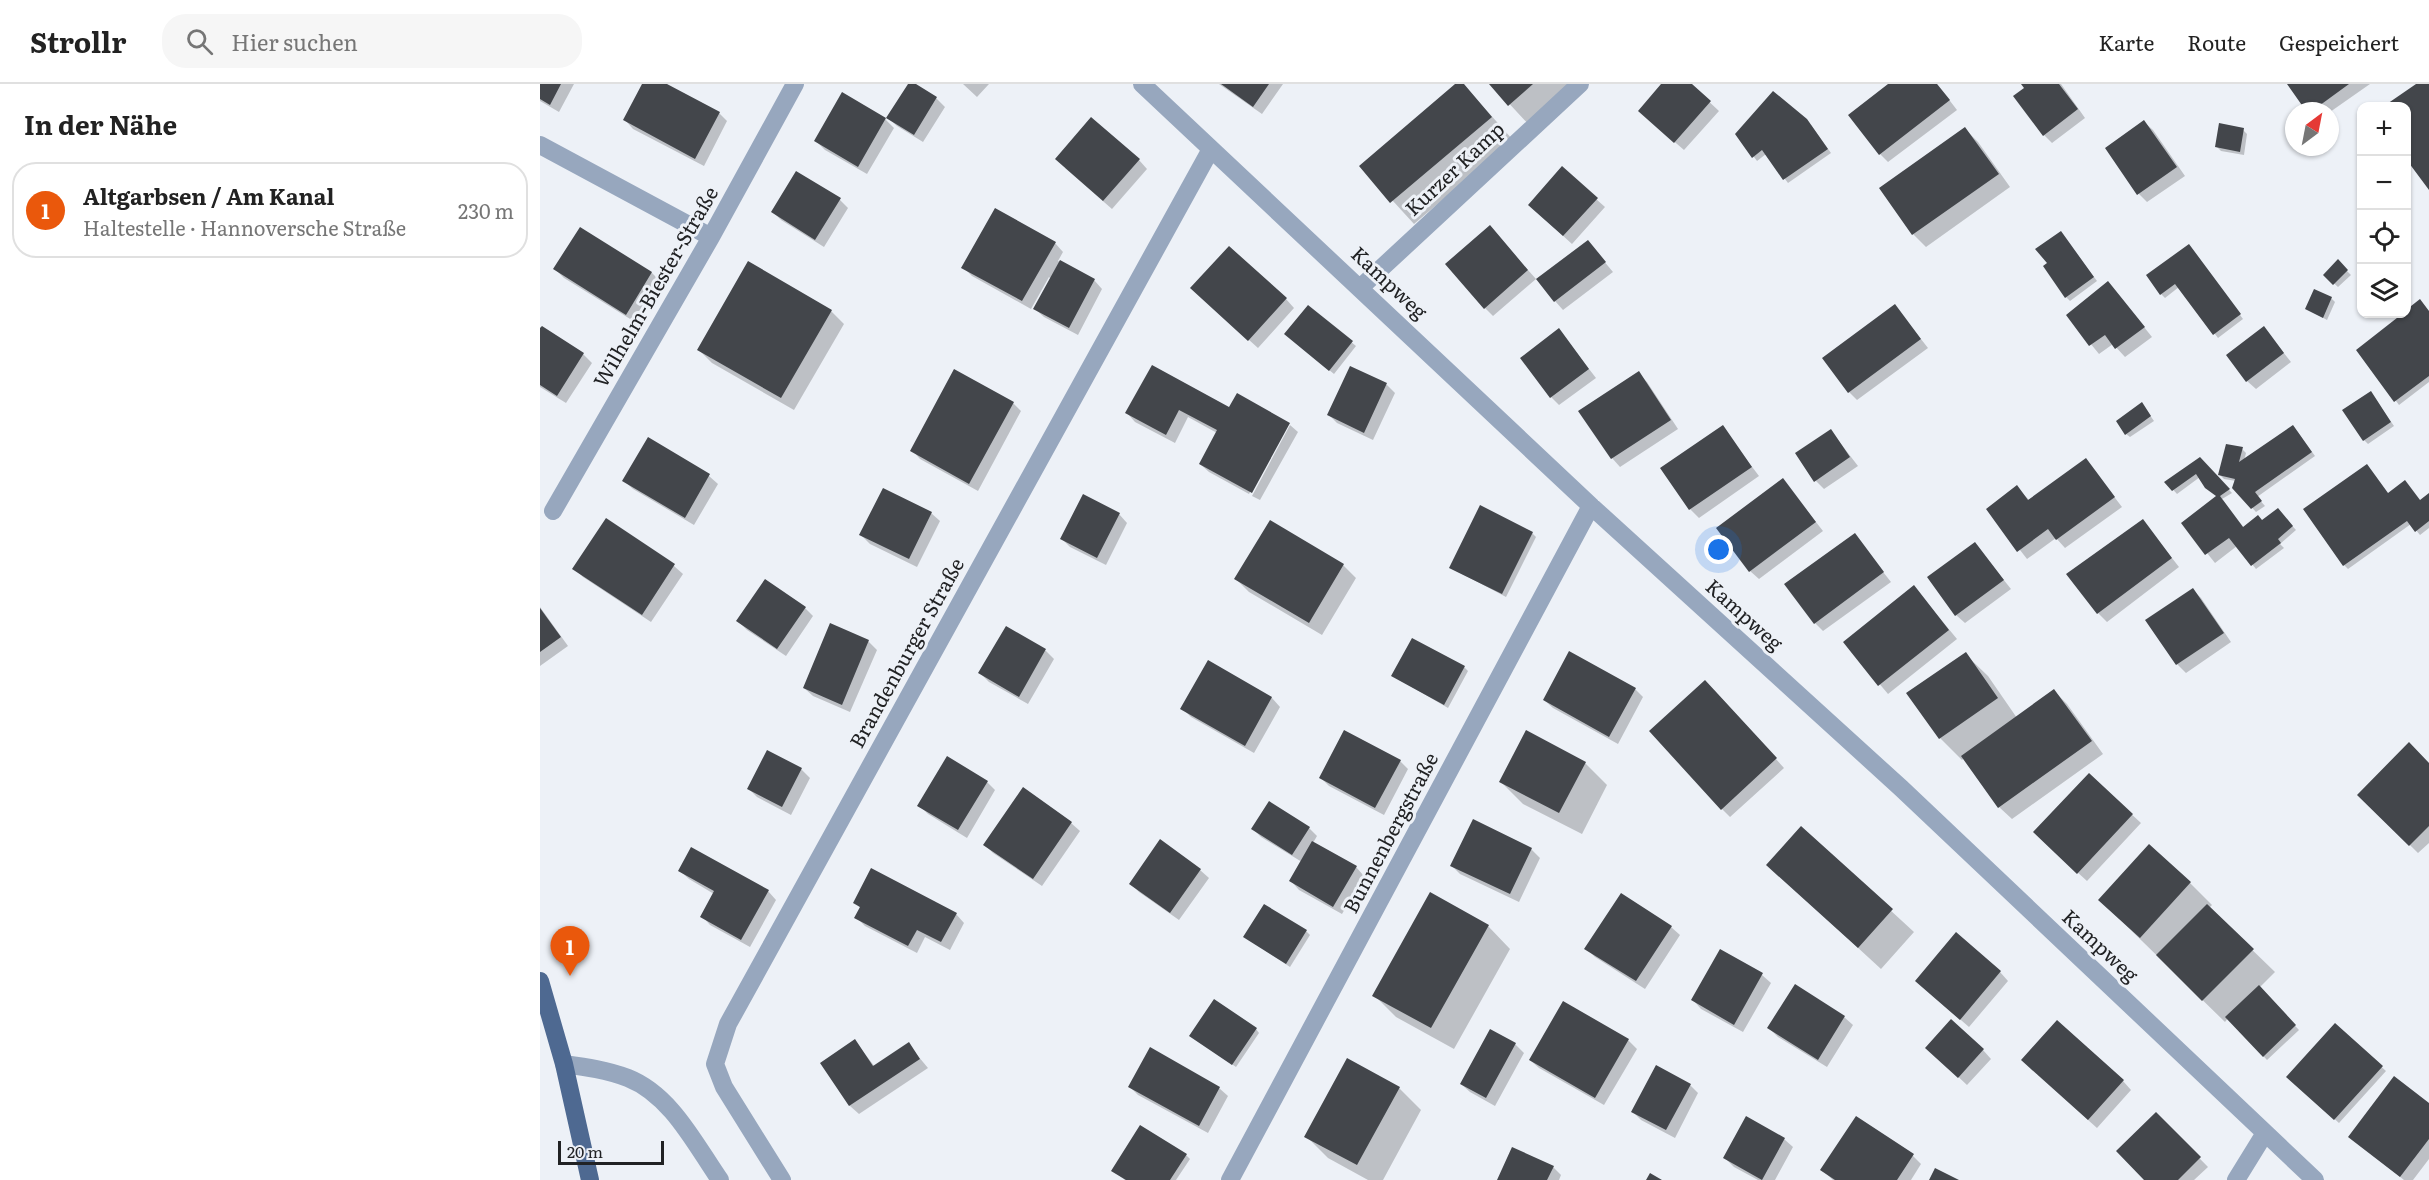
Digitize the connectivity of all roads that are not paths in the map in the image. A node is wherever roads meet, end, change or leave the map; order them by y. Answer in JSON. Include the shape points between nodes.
{"nodes":[{"id":1,"x":795,"y":84,"type":"edge"},
{"id":2,"x":1142,"y":84,"type":"edge"},
{"id":3,"x":1580,"y":84,"type":"edge"},
{"id":4,"x":540,"y":145,"type":"edge"},
{"id":5,"x":1211,"y":149,"type":"junction"},
{"id":6,"x":711,"y":237,"type":"junction"},
{"id":7,"x":1361,"y":287,"type":"junction"},
{"id":8,"x":1592,"y":506,"type":"junction"},
{"id":9,"x":553,"y":511,"type":"dead end"},
{"id":10,"x":540,"y":981,"type":"edge"},
{"id":11,"x":564,"y":1064,"type":"junction"},
{"id":12,"x":2265,"y":1133,"type":"junction"},
{"id":13,"x":590,"y":1180,"type":"edge"},
{"id":14,"x":720,"y":1180,"type":"edge"},
{"id":15,"x":782,"y":1180,"type":"edge"},
{"id":16,"x":1230,"y":1180,"type":"edge"},
{"id":17,"x":2236,"y":1180,"type":"edge"},
{"id":18,"x":2315,"y":1180,"type":"edge"}],
"edges":[{"from":1,"to":6,"type":"street","name":"Wilhelm-Biester-Straße"},
{"from":2,"to":5,"type":"street","name":"Kampweg"},
{"from":3,"to":7,"type":"street","name":"Kurzer Kamp"},
{"from":4,"to":6,"type":"street"},
{"from":5,"to":7,"type":"street","name":"Kampweg"},
{"from":5,"to":15,"type":"street","name":"Brandenburger Straße","via":[[728,1024],[715,1064],[724,1087]]},
{"from":6,"to":9,"type":"street","name":"Wilhelm-Biester-Straße"},
{"from":7,"to":8,"type":"street","name":"Kampweg"},
{"from":8,"to":12,"type":"street","name":"Kampweg","via":[[1901,788]]},
{"from":8,"to":16,"type":"street","name":"Bunnenbergstraße"},
{"from":10,"to":11,"type":"main road"},
{"from":11,"to":13,"type":"main road"},
{"from":11,"to":14,"type":"street","via":[[598,1068],[629,1078],[653,1092],[672,1112]]},
{"from":12,"to":17,"type":"street"},
{"from":12,"to":18,"type":"street","name":"Kampweg"}]}
